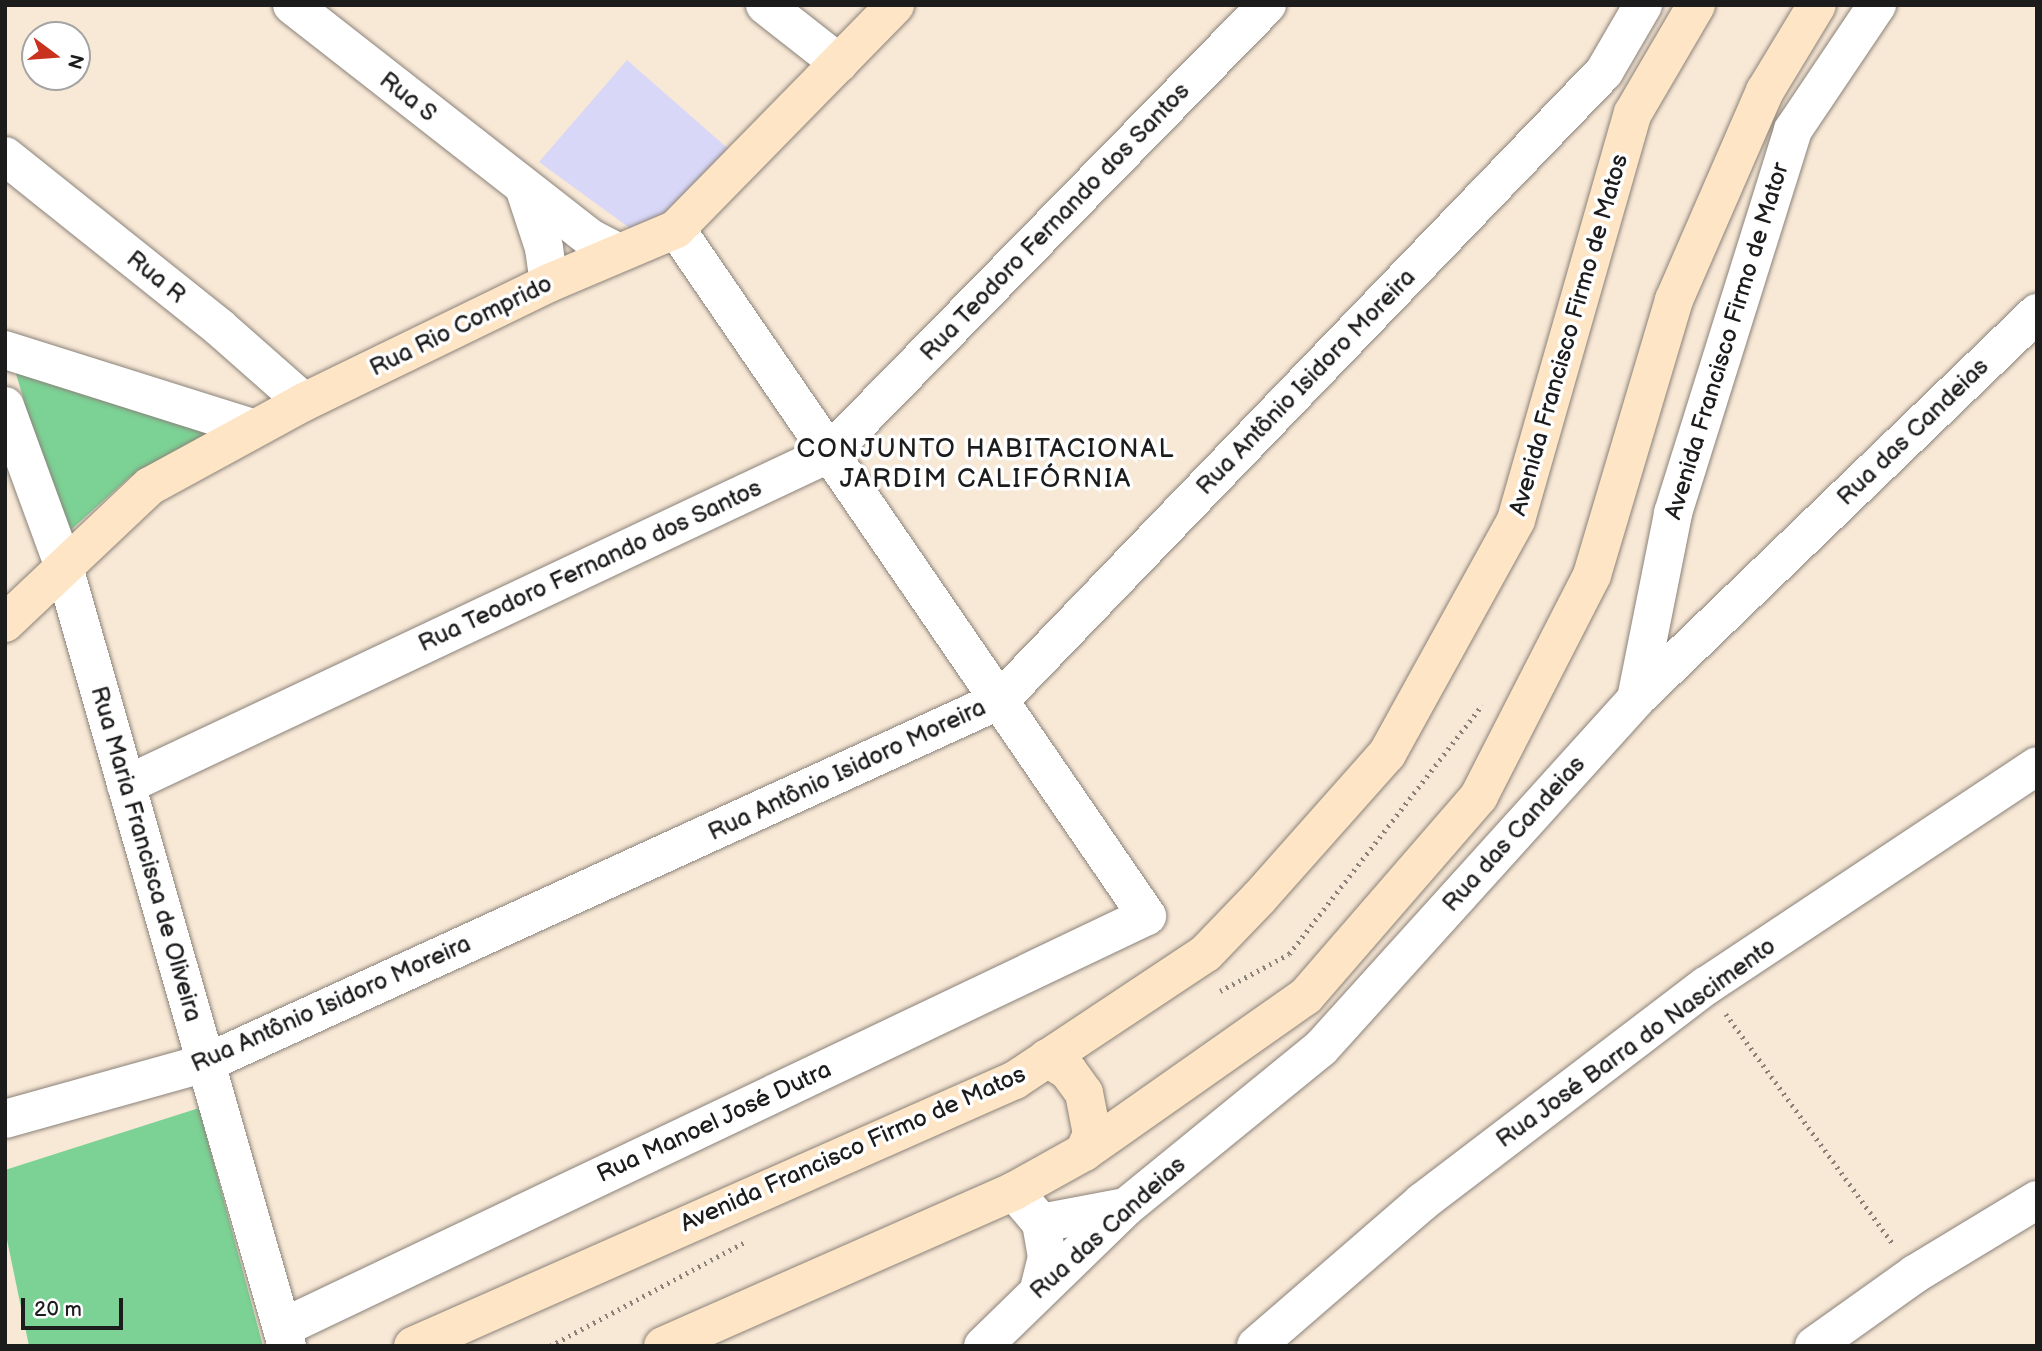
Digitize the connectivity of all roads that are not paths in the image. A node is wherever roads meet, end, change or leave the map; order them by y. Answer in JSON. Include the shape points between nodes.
{"nodes":[{"id":1,"x":292,"y":5,"type":"edge"},
{"id":2,"x":765,"y":5,"type":"edge"},
{"id":3,"x":895,"y":5,"type":"edge"},
{"id":4,"x":1267,"y":5,"type":"edge"},
{"id":5,"x":1643,"y":5,"type":"edge"},
{"id":6,"x":1696,"y":5,"type":"edge"},
{"id":7,"x":1817,"y":5,"type":"edge"},
{"id":8,"x":1877,"y":5,"type":"edge"},
{"id":9,"x":839,"y":63,"type":"junction"},
{"id":10,"x":5,"y":156,"type":"edge"},
{"id":11,"x":524,"y":187,"type":"junction"},
{"id":12,"x":676,"y":229,"type":"junction"},
{"id":13,"x":617,"y":252,"type":"junction"},
{"id":14,"x":548,"y":283,"type":"junction"},
{"id":15,"x":2037,"y":313,"type":"edge"},
{"id":16,"x":5,"y":350,"type":"edge"},
{"id":17,"x":304,"y":402,"type":"junction"},
{"id":18,"x":5,"y":406,"type":"edge"},
{"id":19,"x":252,"y":428,"type":"junction"},
{"id":20,"x":828,"y":454,"type":"junction"},
{"id":21,"x":64,"y":567,"type":"junction"},
{"id":22,"x":5,"y":623,"type":"edge"},
{"id":23,"x":1636,"y":699,"type":"junction"},
{"id":24,"x":1000,"y":700,"type":"junction"},
{"id":25,"x":2037,"y":766,"type":"edge"},
{"id":26,"x":126,"y":785,"type":"junction"},
{"id":27,"x":1047,"y":1058,"type":"junction"},
{"id":28,"x":205,"y":1063,"type":"junction"},
{"id":29,"x":5,"y":1119,"type":"edge"},
{"id":30,"x":1084,"y":1152,"type":"junction"},
{"id":31,"x":1014,"y":1191,"type":"junction"},
{"id":32,"x":2037,"y":1200,"type":"edge"},
{"id":33,"x":1126,"y":1207,"type":"junction"},
{"id":34,"x":1041,"y":1223,"type":"junction"},
{"id":35,"x":1039,"y":1288,"type":"junction"},
{"id":36,"x":284,"y":1337,"type":"edge"},
{"id":37,"x":413,"y":1346,"type":"edge"},
{"id":38,"x":663,"y":1346,"type":"edge"},
{"id":39,"x":983,"y":1346,"type":"edge"},
{"id":40,"x":1256,"y":1346,"type":"edge"},
{"id":41,"x":1814,"y":1346,"type":"edge"}],
"edges":[{"from":1,"to":11,"type":"street","name":"Rua S"},
{"from":2,"to":9,"type":"street"},
{"from":3,"to":9,"type":"street","name":"Rua Rio Comprido"},
{"from":4,"to":20,"type":"street","name":"Rua Teodoro Fernando dos Santos"},
{"from":5,"to":24,"type":"street","name":"Rua Antônio Isidoro Moreira","via":[[1604,72]]},
{"from":6,"to":27,"type":"street","name":"Avenida Francisco Firmo de Matos","via":[[1633,113],[1516,520],[1387,754],[1206,953]]},
{"from":7,"to":30,"type":"street","via":[[1765,91],[1674,300],[1592,575],[1479,796],[1306,996]]},
{"from":8,"to":23,"type":"street","name":"Avenida Francisco Firmo de Mator","via":[[1793,130],[1672,513]]},
{"from":9,"to":12,"type":"street","name":"Rua Rio Comprido"},
{"from":10,"to":17,"type":"street","name":"Rua R","via":[[219,327]]},
{"from":11,"to":13,"type":"street","name":"Rua S","via":[[599,245]]},
{"from":11,"to":14,"type":"street","via":[[544,248]]},
{"from":12,"to":13,"type":"street","name":"Rua Rio Comprido"},
{"from":12,"to":20,"type":"street"},
{"from":13,"to":14,"type":"street","name":"Rua Rio Comprido"},
{"from":14,"to":17,"type":"street","name":"Rua Rio Comprido"},
{"from":15,"to":23,"type":"street","name":"Rua das Candeias"},
{"from":16,"to":19,"type":"street"},
{"from":17,"to":19,"type":"street","name":"Rua Rio Comprido"},
{"from":18,"to":21,"type":"street","name":"Rua Maria Francisca de Oliveira"},
{"from":19,"to":21,"type":"street","name":"Rua Rio Comprido","via":[[150,486]]},
{"from":20,"to":24,"type":"street"},
{"from":20,"to":26,"type":"street","name":"Rua Teodoro Fernando dos Santos"},
{"from":21,"to":22,"type":"street","name":"Rua Rio Comprido"},
{"from":21,"to":26,"type":"street","name":"Rua Maria Francisca de Oliveira"},
{"from":23,"to":33,"type":"street","name":"Rua das Candeias","via":[[1321,1048]]},
{"from":24,"to":28,"type":"street","name":"Rua Antônio Isidoro Moreira"},
{"from":24,"to":36,"type":"street","name":"Rua Manoel José Dutra","via":[[1147,916]]},
{"from":25,"to":40,"type":"street","name":"Rua José Barra do Nascimento","via":[[1706,986],[1422,1202]]},
{"from":26,"to":28,"type":"street","name":"Rua Maria Francisca de Oliveira"},
{"from":27,"to":30,"type":"street","via":[[1068,1071],[1084,1093],[1092,1134]]},
{"from":27,"to":37,"type":"street","name":"Avenida Francisco Firmo de Matos","via":[[1015,1080]]},
{"from":28,"to":29,"type":"street","name":"Rua Antônio Isidoro Moreira"},
{"from":28,"to":36,"type":"street","name":"Rua Maria Francisca de Oliveira"},
{"from":30,"to":31,"type":"street"},
{"from":31,"to":34,"type":"street"},
{"from":31,"to":38,"type":"street"},
{"from":32,"to":41,"type":"street","via":[[1915,1274]]},
{"from":33,"to":34,"type":"street"},
{"from":33,"to":35,"type":"street","name":"Rua das Candeias"},
{"from":34,"to":35,"type":"street","via":[[1047,1258]]},
{"from":35,"to":39,"type":"street","name":"Rua das Candeias"}]}
